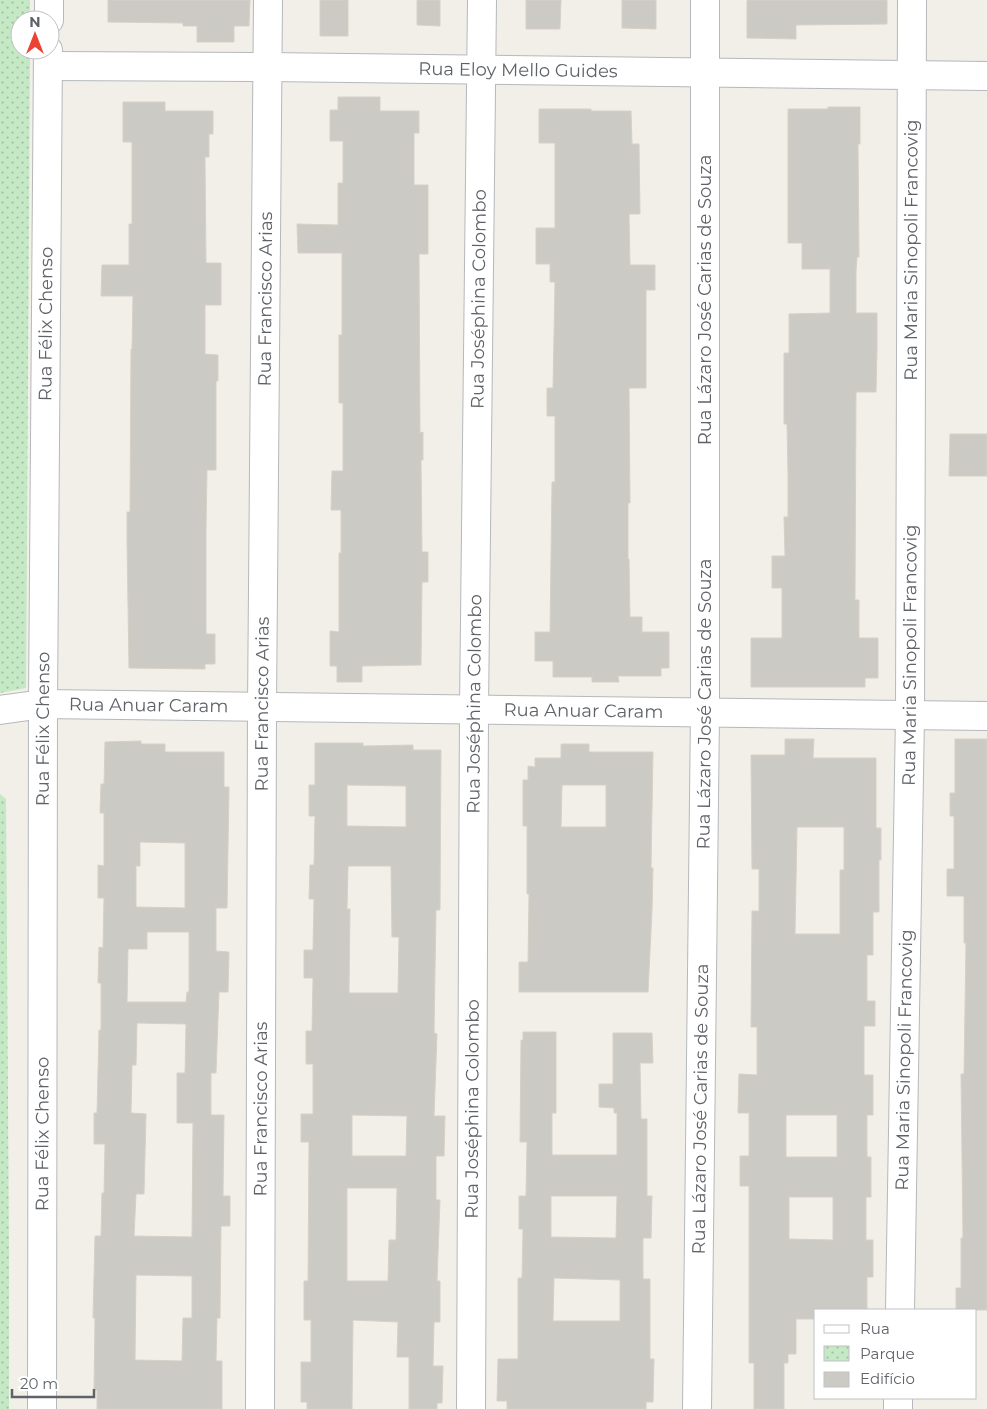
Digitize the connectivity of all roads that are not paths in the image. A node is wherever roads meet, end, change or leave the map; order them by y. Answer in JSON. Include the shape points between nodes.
{"nodes":[{"id":1,"x":268,"y":0,"type":"edge"},
{"id":2,"x":482,"y":0,"type":"edge"},
{"id":3,"x":705,"y":0,"type":"edge"},
{"id":4,"x":912,"y":0,"type":"edge"},
{"id":5,"x":60,"y":58,"type":"edge"},
{"id":6,"x":48,"y":60,"type":"edge"},
{"id":7,"x":268,"y":67,"type":"junction"},
{"id":8,"x":483,"y":70,"type":"junction"},
{"id":9,"x":704,"y":73,"type":"junction"},
{"id":10,"x":911,"y":74,"type":"junction"},
{"id":11,"x":987,"y":76,"type":"edge"},
{"id":12,"x":43,"y":704,"type":"junction"},
{"id":13,"x":262,"y":707,"type":"junction"},
{"id":14,"x":474,"y":709,"type":"junction"},
{"id":15,"x":0,"y":710,"type":"edge"},
{"id":16,"x":705,"y":712,"type":"junction"},
{"id":17,"x":910,"y":715,"type":"junction"},
{"id":18,"x":987,"y":716,"type":"edge"},
{"id":19,"x":900,"y":1309,"type":"edge"},
{"id":20,"x":42,"y":1409,"type":"edge"},
{"id":21,"x":260,"y":1409,"type":"edge"},
{"id":22,"x":470,"y":1409,"type":"edge"},
{"id":23,"x":697,"y":1409,"type":"edge"}],
"edges":[{"from":1,"to":7,"type":"street","name":"Rua Francisco Arias"},
{"from":2,"to":8,"type":"street","name":"Rua Joséphina Colombo"},
{"from":3,"to":9,"type":"street","name":"Rua Lázaro José Carias de Souza"},
{"from":4,"to":10,"type":"street","name":"Rua Maria Sinopoli Francovig"},
{"from":5,"to":7,"type":"street","name":"Rua Eloy Mello Guides"},
{"from":6,"to":12,"type":"street","name":"Rua Félix Chenso"},
{"from":7,"to":8,"type":"street","name":"Rua Eloy Mello Guides"},
{"from":7,"to":13,"type":"street","name":"Rua Francisco Arias"},
{"from":8,"to":9,"type":"street","name":"Rua Eloy Mello Guides"},
{"from":8,"to":14,"type":"street","name":"Rua Joséphina Colombo"},
{"from":9,"to":10,"type":"street","name":"Rua Eloy Mello Guides"},
{"from":9,"to":16,"type":"street","name":"Rua Lázaro José Carias de Souza"},
{"from":10,"to":11,"type":"street","name":"Rua Eloy Mello Guides"},
{"from":10,"to":17,"type":"street","name":"Rua Maria Sinopoli Francovig"},
{"from":12,"to":13,"type":"street","name":"Rua Anuar Caram"},
{"from":12,"to":15,"type":"street","name":"Rua Anuar Caram"},
{"from":12,"to":20,"type":"street","name":"Rua Félix Chenso"},
{"from":13,"to":14,"type":"street","name":"Rua Anuar Caram"},
{"from":13,"to":21,"type":"street","name":"Rua Francisco Arias"},
{"from":14,"to":16,"type":"street","name":"Rua Anuar Caram"},
{"from":14,"to":22,"type":"street","name":"Rua Joséphina Colombo"},
{"from":16,"to":17,"type":"street","name":"Rua Anuar Caram"},
{"from":16,"to":23,"type":"street","name":"Rua Lázaro José Carias de Souza"},
{"from":17,"to":18,"type":"street","name":"Rua Anuar Caram"},
{"from":17,"to":19,"type":"street","name":"Rua Maria Sinopoli Francovig"}]}
